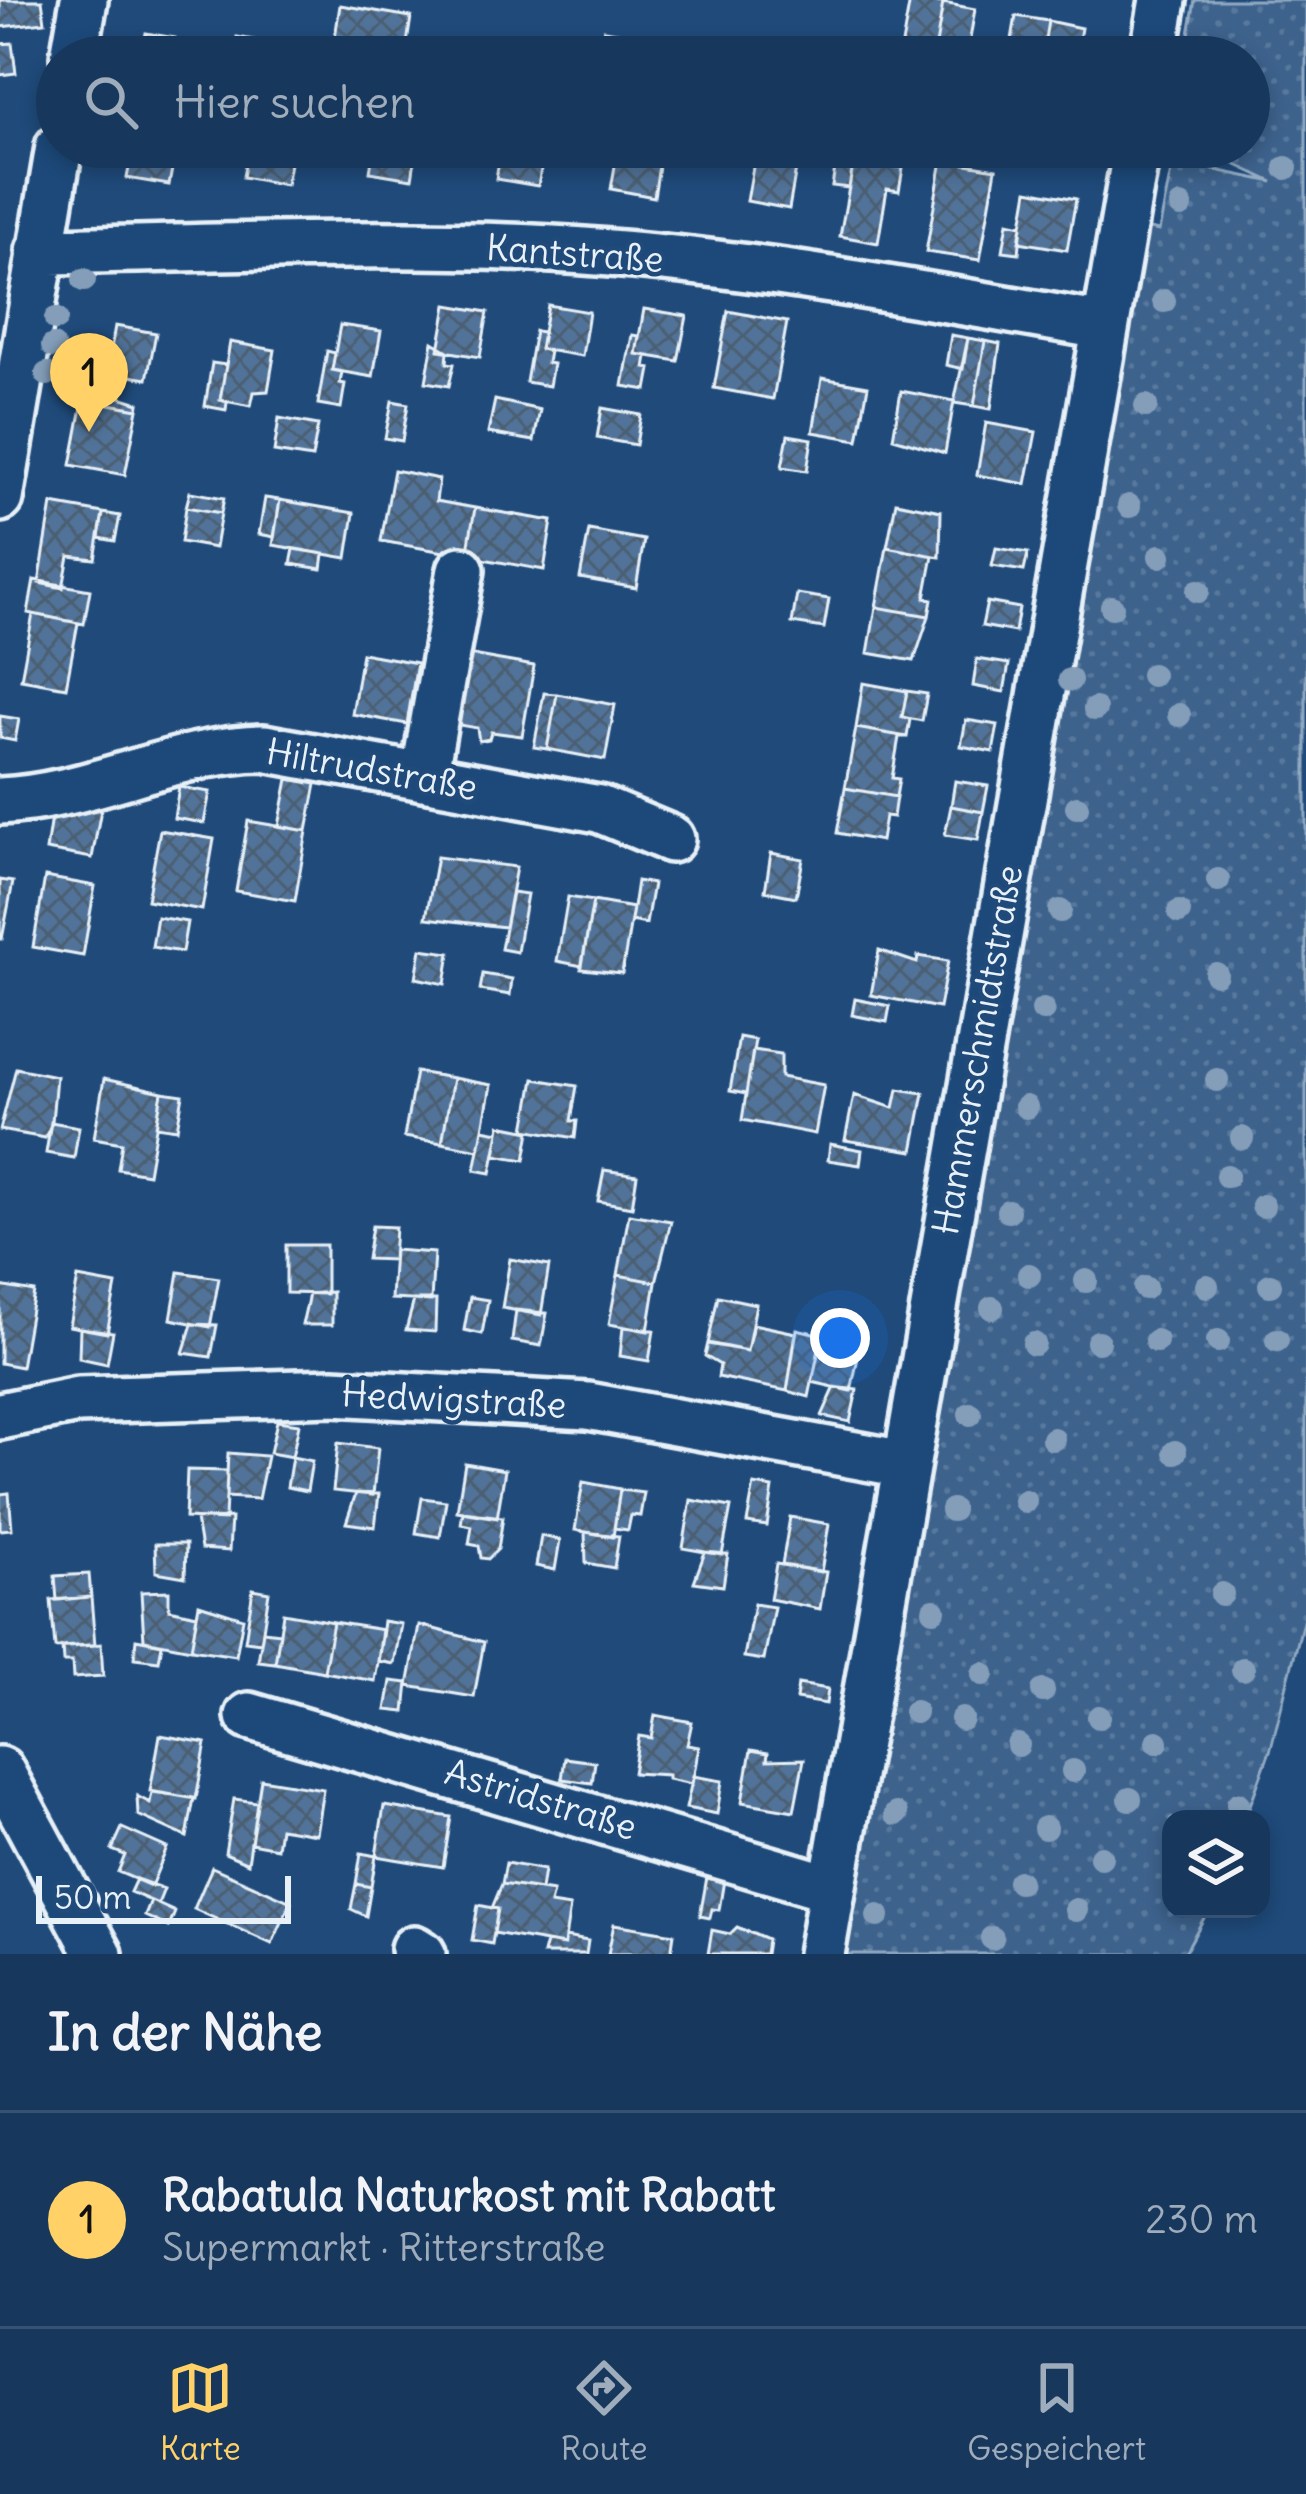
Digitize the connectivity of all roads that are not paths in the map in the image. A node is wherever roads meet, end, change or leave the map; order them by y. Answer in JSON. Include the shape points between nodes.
{"nodes":[{"id":1,"x":84,"y":0,"type":"edge"},
{"id":2,"x":1163,"y":0,"type":"edge"},
{"id":3,"x":78,"y":36,"type":"edge"},
{"id":4,"x":1157,"y":36,"type":"edge"},
{"id":5,"x":54,"y":168,"type":"edge"},
{"id":6,"x":1133,"y":168,"type":"edge"},
{"id":7,"x":40,"y":250,"type":"junction"},
{"id":8,"x":1104,"y":326,"type":"junction"},
{"id":9,"x":13,"y":353,"type":"edge"},
{"id":10,"x":0,"y":498,"type":"edge"},
{"id":11,"x":461,"y":571,"type":"dead end"},
{"id":12,"x":424,"y":777,"type":"junction"},
{"id":13,"x":0,"y":801,"type":"edge"},
{"id":14,"x":671,"y":839,"type":"dead end"},
{"id":15,"x":0,"y":1417,"type":"edge"},
{"id":16,"x":904,"y":1464,"type":"junction"},
{"id":17,"x":249,"y":1716,"type":"dead end"},
{"id":18,"x":0,"y":1771,"type":"edge"},
{"id":19,"x":831,"y":1888,"type":"junction"},
{"id":20,"x":99,"y":1954,"type":"edge"},
{"id":21,"x":821,"y":1954,"type":"edge"}],
"edges":[{"from":1,"to":3,"type":"street"},
{"from":2,"to":4,"type":"street"},
{"from":5,"to":7,"type":"street"},
{"from":6,"to":8,"type":"street","name":"Hammerschmidtstraße"},
{"from":7,"to":8,"type":"street","name":"Kantstraße","via":[[554,249],[766,269]]},
{"from":7,"to":9,"type":"street"},
{"from":8,"to":16,"type":"street","name":"Hammerschmidtstraße"},
{"from":9,"to":10,"type":"street"},
{"from":11,"to":12,"type":"street"},
{"from":12,"to":13,"type":"street","name":"Hiltrudstraße","via":[[264,748],[218,748],[41,799]]},
{"from":12,"to":14,"type":"street","name":"Hiltrudstraße","via":[[599,809]]},
{"from":15,"to":16,"type":"street","name":"Hedwigstraße","via":[[78,1400],[356,1393],[588,1406]]},
{"from":16,"to":19,"type":"street","name":"Hammerschmidtstraße"},
{"from":17,"to":19,"type":"street","name":"Astridstraße"},
{"from":18,"to":20,"type":"street"},
{"from":19,"to":21,"type":"street","name":"Hammerschmidtstraße"}]}
